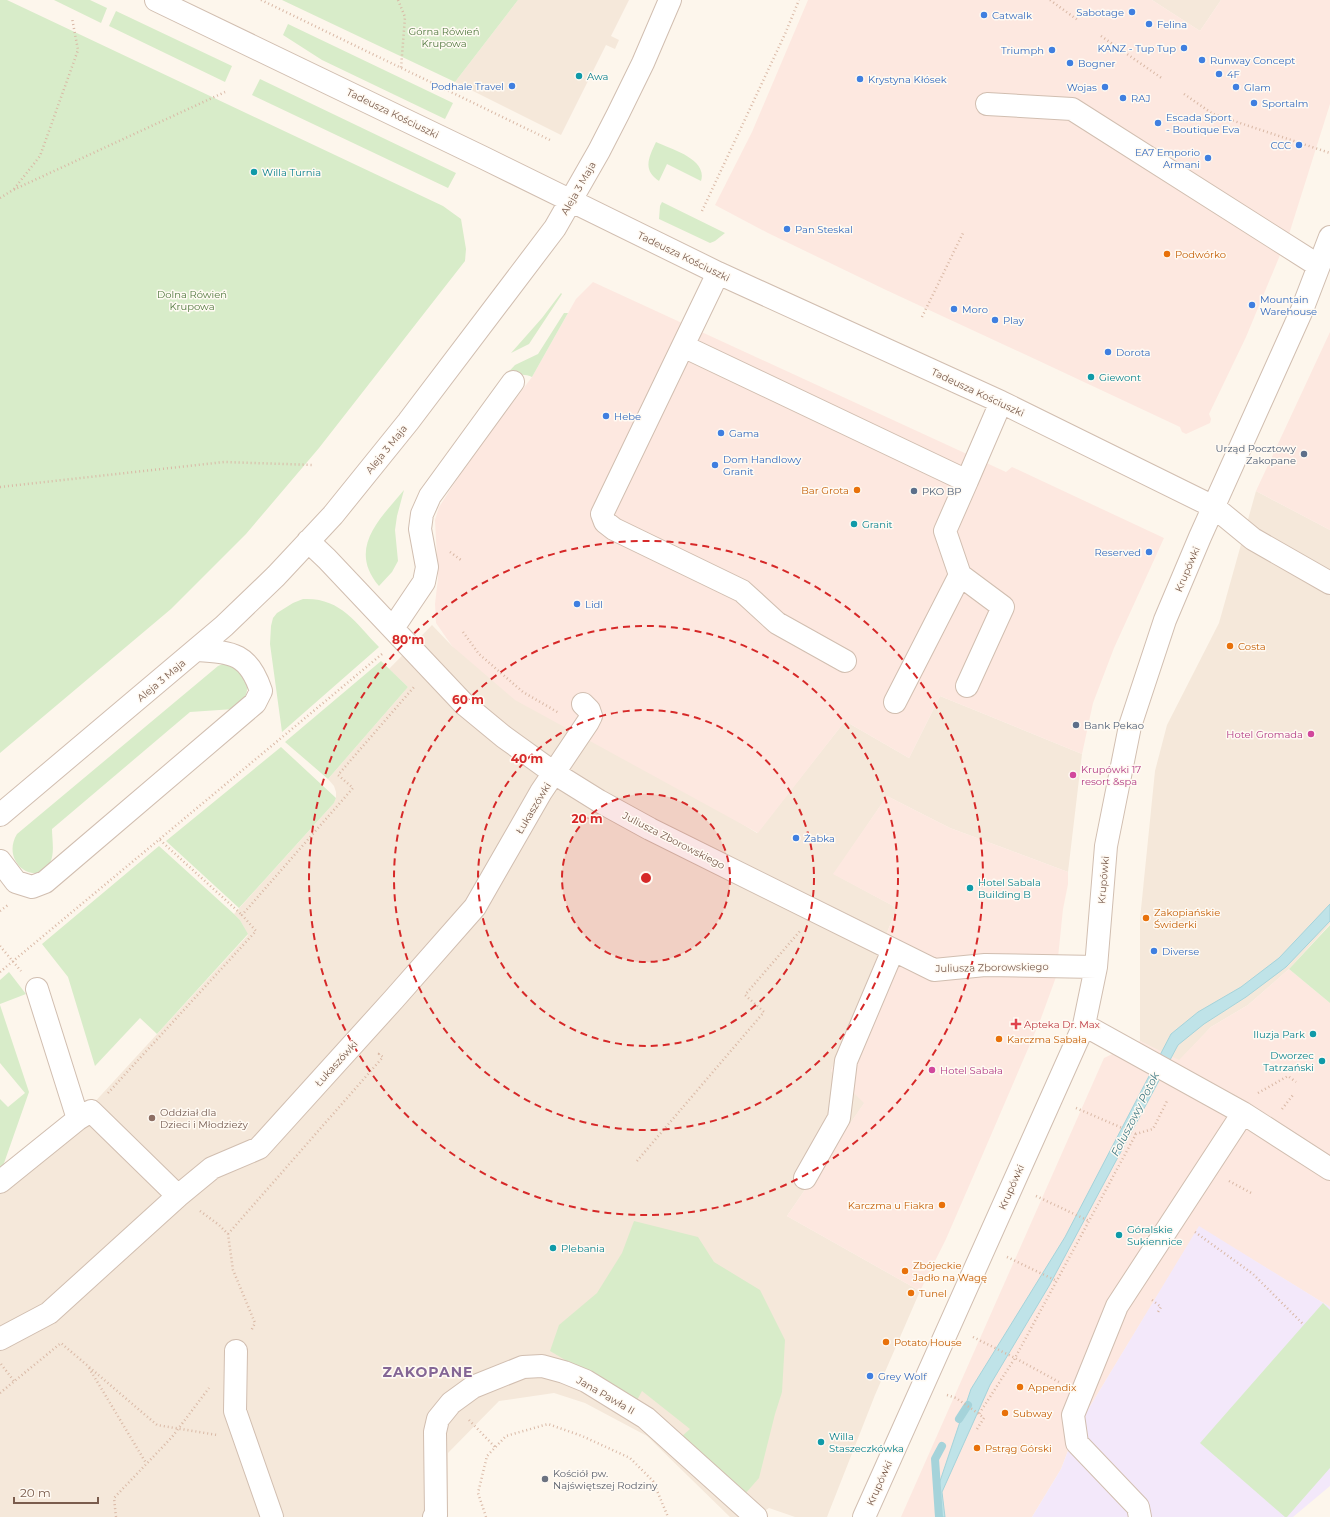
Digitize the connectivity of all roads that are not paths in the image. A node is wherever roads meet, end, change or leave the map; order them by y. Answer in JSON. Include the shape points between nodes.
{"nodes":[{"id":1,"x":156,"y":0,"type":"edge"},
{"id":2,"x":670,"y":0,"type":"edge"},
{"id":3,"x":987,"y":104,"type":"dead end"},
{"id":4,"x":572,"y":200,"type":"junction"},
{"id":5,"x":1330,"y":237,"type":"edge"},
{"id":6,"x":1319,"y":266,"type":"junction"},
{"id":7,"x":718,"y":273,"type":"junction"},
{"id":8,"x":683,"y":346,"type":"junction"},
{"id":9,"x":513,"y":382,"type":"dead end"},
{"id":10,"x":1001,"y":402,"type":"junction"},
{"id":11,"x":967,"y":482,"type":"junction"},
{"id":12,"x":1214,"y":507,"type":"junction"},
{"id":13,"x":308,"y":541,"type":"junction"},
{"id":14,"x":960,"y":575,"type":"junction"},
{"id":15,"x":1330,"y":583,"type":"edge"},
{"id":16,"x":393,"y":628,"type":"junction"},
{"id":17,"x":197,"y":650,"type":"junction"},
{"id":18,"x":845,"y":661,"type":"dead end"},
{"id":19,"x":967,"y":686,"type":"dead end"},
{"id":20,"x":896,"y":702,"type":"dead end"},
{"id":21,"x":583,"y":704,"type":"dead end"},
{"id":22,"x":554,"y":773,"type":"junction"},
{"id":23,"x":0,"y":815,"type":"edge"},
{"id":24,"x":0,"y":861,"type":"edge"},
{"id":25,"x":893,"y":950,"type":"junction"},
{"id":26,"x":1096,"y":967,"type":"junction"},
{"id":27,"x":37,"y":990,"type":"dead end"},
{"id":28,"x":1084,"y":1025,"type":"junction"},
{"id":29,"x":1238,"y":1110,"type":"junction"},
{"id":30,"x":84,"y":1115,"type":"junction"},
{"id":31,"x":1330,"y":1169,"type":"edge"},
{"id":32,"x":805,"y":1178,"type":"dead end"},
{"id":33,"x":0,"y":1182,"type":"edge"},
{"id":34,"x":178,"y":1196,"type":"junction"},
{"id":35,"x":0,"y":1339,"type":"edge"},
{"id":36,"x":236,"y":1352,"type":"dead end"},
{"id":37,"x":272,"y":1517,"type":"edge"},
{"id":38,"x":434,"y":1517,"type":"edge"},
{"id":39,"x":756,"y":1517,"type":"edge"},
{"id":40,"x":864,"y":1517,"type":"edge"},
{"id":41,"x":1140,"y":1517,"type":"edge"}],
"edges":[{"from":1,"to":4,"type":"street","name":"Tadeusza Kościuszki"},
{"from":2,"to":4,"type":"street","name":"Aleja 3 Maja","via":[[644,63]]},
{"from":3,"to":6,"type":"street","via":[[1072,109]]},
{"from":4,"to":7,"type":"street","name":"Tadeusza Kościuszki"},
{"from":4,"to":13,"type":"street","name":"Aleja 3 Maja","via":[[533,258],[408,422],[333,515]]},
{"from":5,"to":6,"type":"street","name":"Krupówki"},
{"from":6,"to":12,"type":"street","name":"Krupówki"},
{"from":7,"to":8,"type":"street"},
{"from":7,"to":10,"type":"street","name":"Tadeusza Kościuszki"},
{"from":8,"to":11,"type":"street"},
{"from":8,"to":18,"type":"street","via":[[602,514],[604,522],[742,591],[777,623]]},
{"from":9,"to":16,"type":"street","via":[[430,496],[422,514],[420,529],[427,567],[424,582]]},
{"from":10,"to":11,"type":"street"},
{"from":10,"to":12,"type":"street","name":"Tadeusza Kościuszki"},
{"from":11,"to":14,"type":"street","via":[[945,531]]},
{"from":12,"to":15,"type":"street","name":"Tadeusza Kościuszki","via":[[1253,539]]},
{"from":12,"to":26,"type":"street","name":"Krupówki","via":[[1165,620],[1130,726],[1106,846]]},
{"from":13,"to":16,"type":"street","name":"Juliusza Zborowskiego"},
{"from":13,"to":17,"type":"street","name":"Aleja 3 Maja","via":[[249,603]]},
{"from":14,"to":19,"type":"street","via":[[1003,607]]},
{"from":14,"to":20,"type":"street"},
{"from":16,"to":22,"type":"street","name":"Juliusza Zborowskiego","via":[[464,704]]},
{"from":17,"to":23,"type":"street","name":"Aleja 3 Maja"},
{"from":17,"to":24,"type":"street","via":[[232,654],[248,664],[261,691],[255,704],[45,882],[32,887],[16,882]]},
{"from":21,"to":22,"type":"street","name":"Łukaszówki","via":[[591,716]]},
{"from":22,"to":25,"type":"street","name":"Juliusza Zborowskiego","via":[[650,829]]},
{"from":22,"to":34,"type":"street","name":"Łukaszówki","via":[[475,907],[394,999],[259,1148],[212,1168]]},
{"from":25,"to":26,"type":"street","name":"Juliusza Zborowskiego","via":[[934,970],[985,965]]},
{"from":25,"to":32,"type":"street","via":[[846,1061],[840,1118]]},
{"from":26,"to":28,"type":"street","name":"Krupówki"},
{"from":27,"to":30,"type":"street"},
{"from":28,"to":29,"type":"street"},
{"from":28,"to":40,"type":"street","name":"Krupówki"},
{"from":29,"to":31,"type":"street"},
{"from":29,"to":41,"type":"street","via":[[1181,1209],[1117,1306],[1073,1415],[1077,1443],[1138,1507]]},
{"from":30,"to":33,"type":"street"},
{"from":30,"to":34,"type":"street"},
{"from":34,"to":35,"type":"street","name":"Łukaszówki","via":[[49,1313]]},
{"from":36,"to":37,"type":"street","via":[[235,1411]]},
{"from":38,"to":39,"type":"street","name":"Jana Pawła II","via":[[435,1432],[438,1419],[452,1402],[473,1387],[522,1367],[542,1366],[586,1381],[646,1418]]}]}
